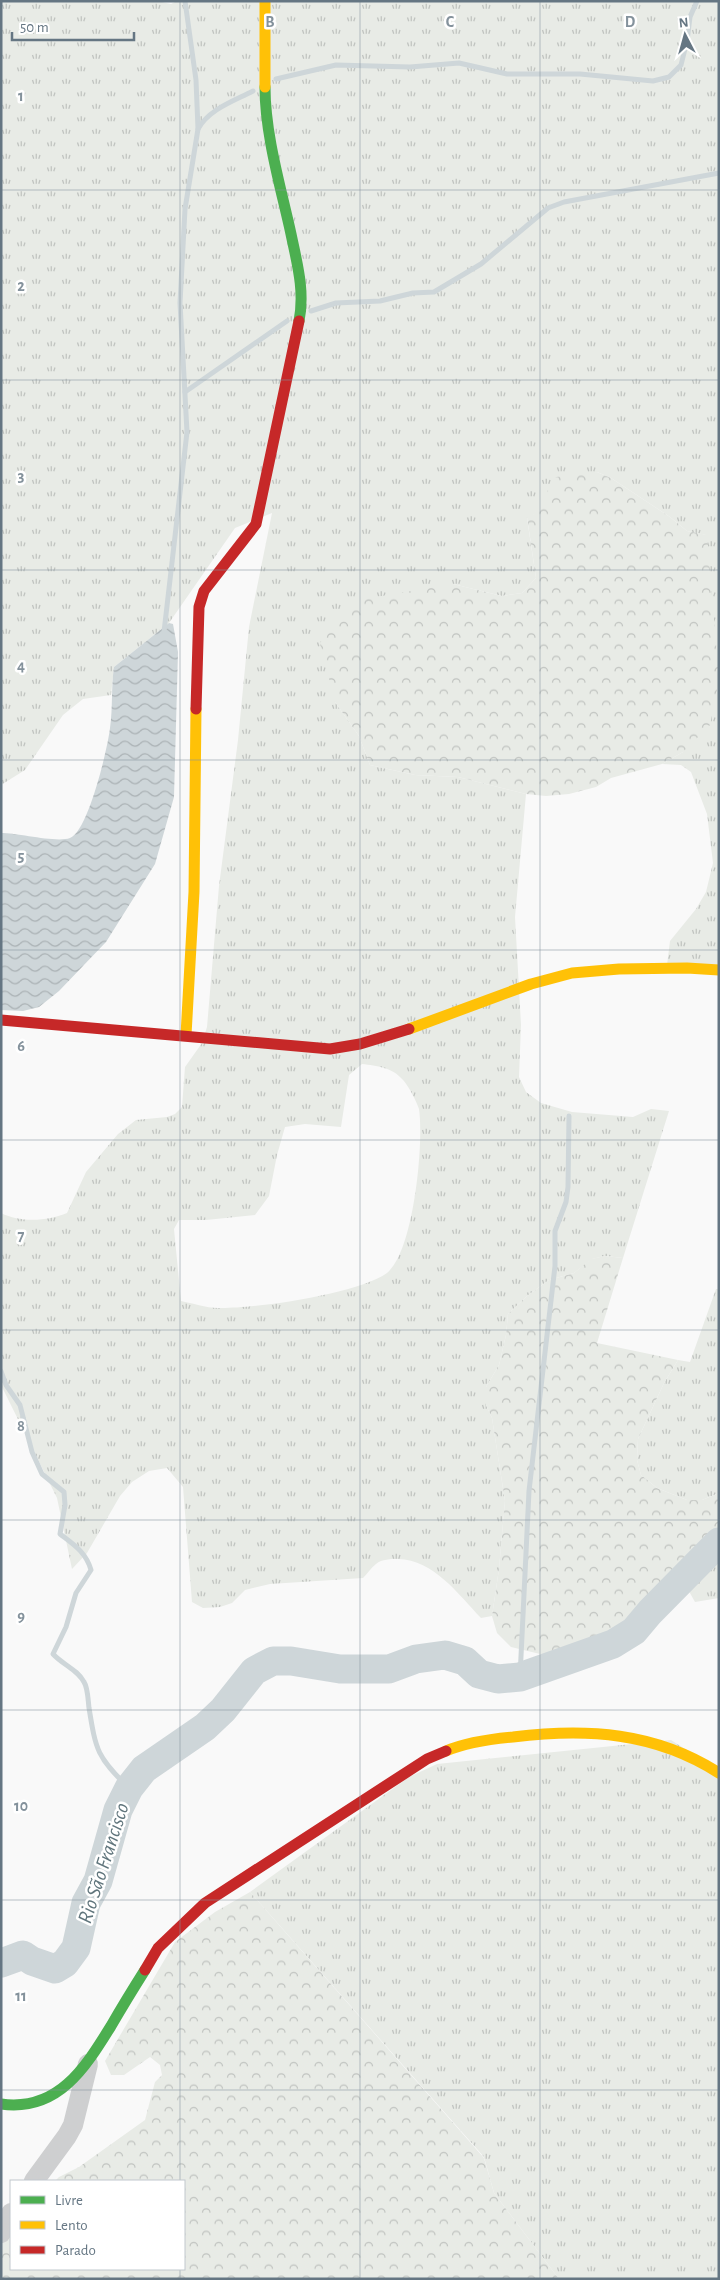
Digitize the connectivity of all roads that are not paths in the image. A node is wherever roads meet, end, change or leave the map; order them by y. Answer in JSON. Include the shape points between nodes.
{"nodes":[{"id":1,"x":265,"y":1,"type":"edge"},
{"id":2,"x":719,"y":970,"type":"edge"},
{"id":3,"x":1,"y":1020,"type":"edge"},
{"id":4,"x":186,"y":1035,"type":"junction"},
{"id":5,"x":719,"y":1773,"type":"edge"},
{"id":6,"x":88,"y":2064,"type":"junction"},
{"id":7,"x":1,"y":2104,"type":"edge"},
{"id":8,"x":35,"y":2180,"type":"edge"},
{"id":9,"x":10,"y":2215,"type":"edge"},
{"id":10,"x":1,"y":2233,"type":"edge"}],
"edges":[{"from":1,"to":4,"type":"street","via":[[265,97],[302,297],[259,516],[204,591],[199,607],[194,892]]},
{"from":2,"to":4,"type":"street","via":[[606,969],[578,972],[371,1041],[330,1049]]},
{"from":3,"to":4,"type":"street"},
{"from":5,"to":6,"type":"street","via":[[703,1762],[649,1741],[591,1733],[516,1737],[454,1747],[427,1760],[227,1888],[181,1924],[158,1948],[142,1972]]},
{"from":6,"to":7,"type":"street","via":[[60,2091],[43,2101],[15,2107]]},
{"from":6,"to":8,"type":"street","via":[[67,2136]]},
{"from":9,"to":10,"type":"street"}]}
